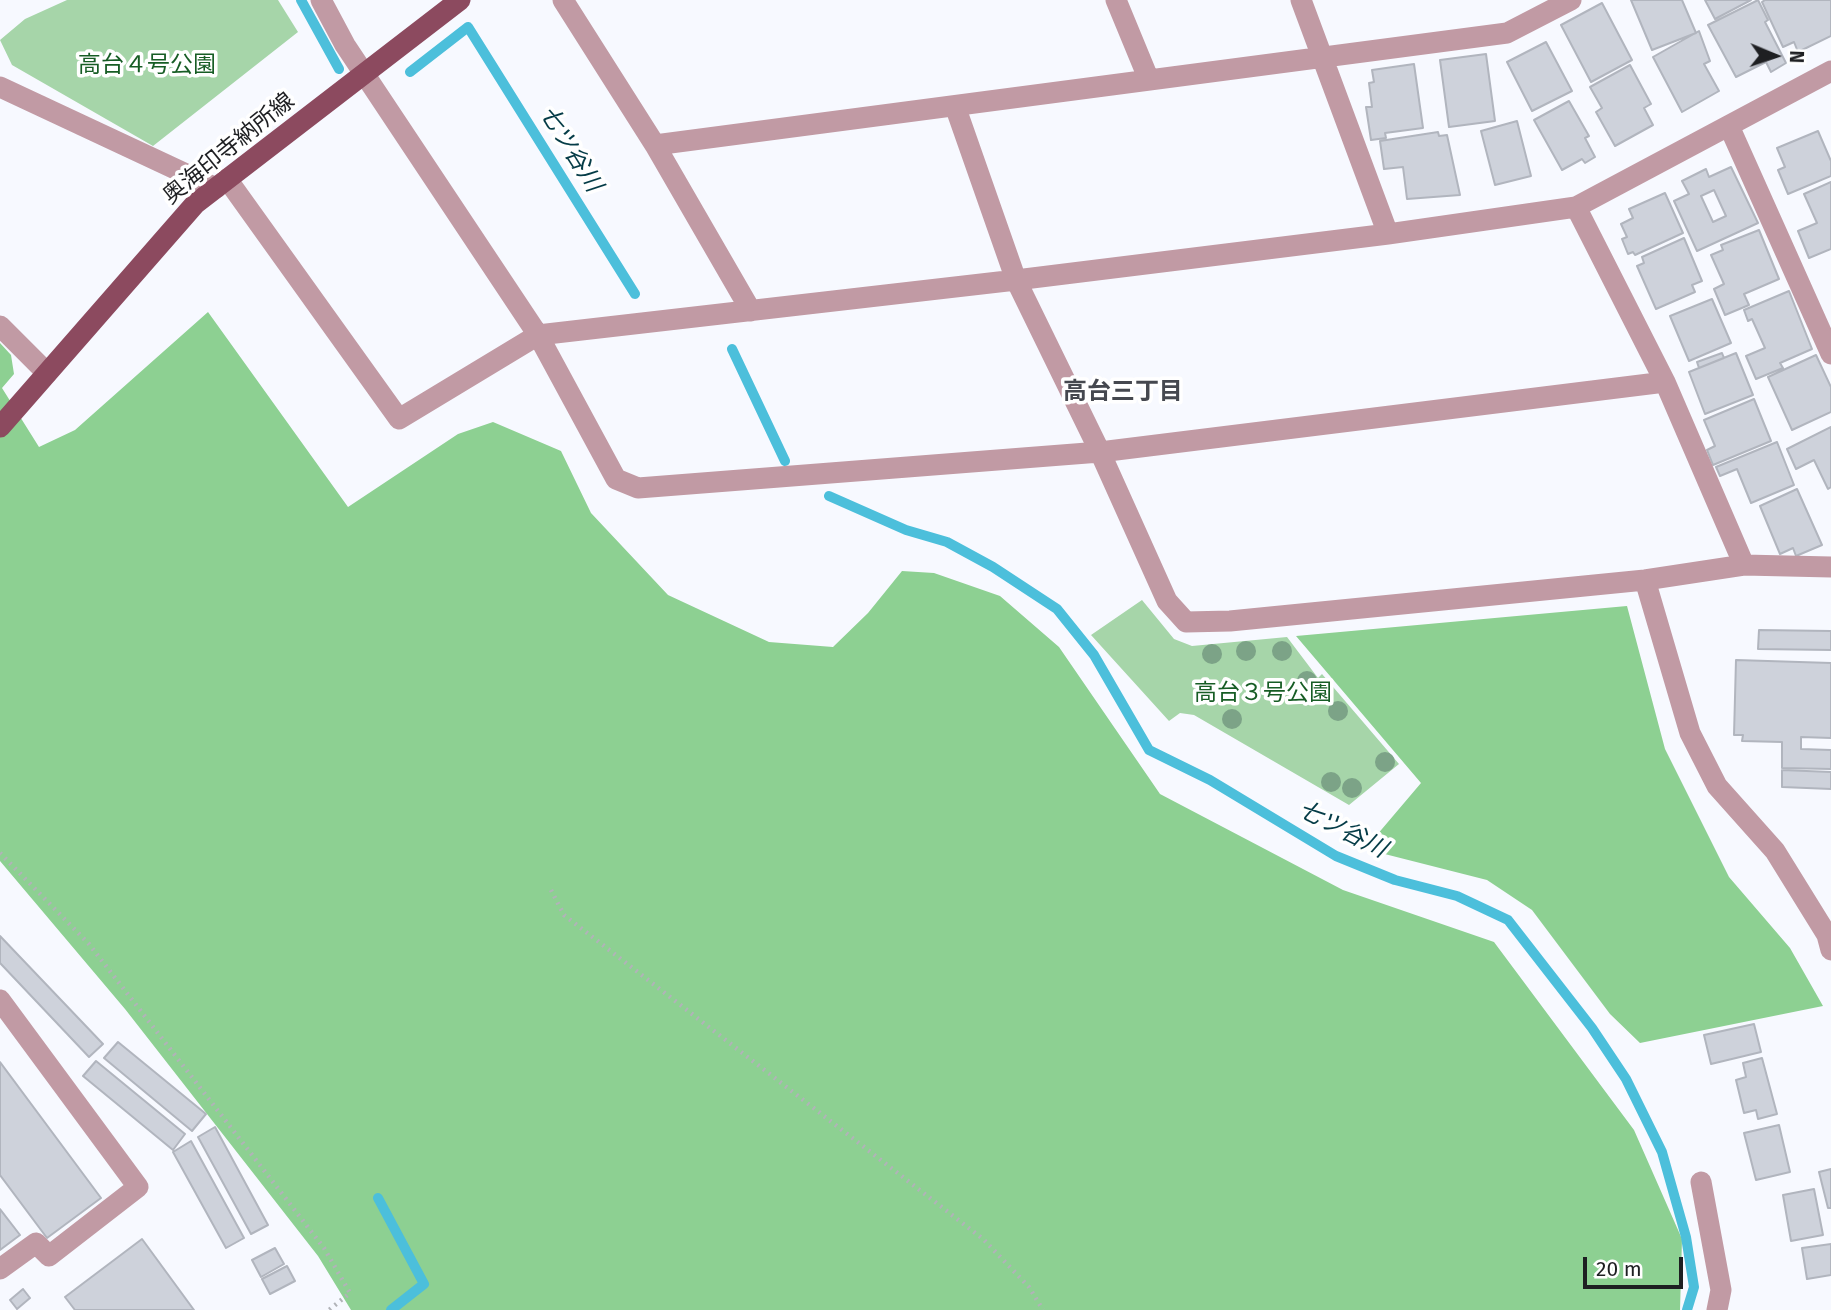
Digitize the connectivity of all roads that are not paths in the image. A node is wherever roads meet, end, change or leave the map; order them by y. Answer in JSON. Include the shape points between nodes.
{"nodes":[{"id":1,"x":321,"y":0,"type":"edge"},
{"id":2,"x":460,"y":0,"type":"edge"},
{"id":3,"x":563,"y":0,"type":"edge"},
{"id":4,"x":1116,"y":0,"type":"edge"},
{"id":5,"x":1301,"y":0,"type":"edge"},
{"id":6,"x":1571,"y":0,"type":"edge"},
{"id":7,"x":1322,"y":57,"type":"junction"},
{"id":8,"x":1831,"y":71,"type":"edge"},
{"id":9,"x":365,"y":73,"type":"junction"},
{"id":10,"x":1149,"y":80,"type":"junction"},
{"id":11,"x":0,"y":87,"type":"edge"},
{"id":12,"x":955,"y":106,"type":"junction"},
{"id":13,"x":1729,"y":126,"type":"junction"},
{"id":14,"x":656,"y":145,"type":"junction"},
{"id":15,"x":221,"y":183,"type":"junction"},
{"id":16,"x":1576,"y":207,"type":"junction"},
{"id":17,"x":1388,"y":234,"type":"junction"},
{"id":18,"x":1016,"y":280,"type":"junction"},
{"id":19,"x":751,"y":312,"type":"junction"},
{"id":20,"x":0,"y":326,"type":"edge"},
{"id":21,"x":538,"y":335,"type":"junction"},
{"id":22,"x":1831,"y":354,"type":"edge"},
{"id":23,"x":47,"y":373,"type":"junction"},
{"id":24,"x":1665,"y":382,"type":"junction"},
{"id":25,"x":0,"y":427,"type":"edge"},
{"id":26,"x":1100,"y":452,"type":"junction"},
{"id":27,"x":1744,"y":565,"type":"junction"},
{"id":28,"x":1831,"y":567,"type":"edge"},
{"id":29,"x":1646,"y":580,"type":"junction"},
{"id":30,"x":1831,"y":950,"type":"edge"},
{"id":31,"x":0,"y":1000,"type":"edge"},
{"id":32,"x":1701,"y":1182,"type":"dead end"},
{"id":33,"x":0,"y":1269,"type":"edge"},
{"id":34,"x":1717,"y":1310,"type":"edge"}],
"edges":[{"from":1,"to":9,"type":"street"},
{"from":2,"to":9,"type":"main road","name":"奥海印寺納所線"},
{"from":3,"to":14,"type":"street"},
{"from":4,"to":10,"type":"street"},
{"from":5,"to":7,"type":"street"},
{"from":6,"to":7,"type":"street","via":[[1507,33]]},
{"from":7,"to":10,"type":"street"},
{"from":7,"to":17,"type":"street"},
{"from":8,"to":13,"type":"street"},
{"from":9,"to":15,"type":"main road","name":"奥海印寺納所線"},
{"from":9,"to":21,"type":"street"},
{"from":10,"to":12,"type":"street"},
{"from":11,"to":15,"type":"street"},
{"from":12,"to":14,"type":"street"},
{"from":12,"to":18,"type":"street"},
{"from":13,"to":16,"type":"street"},
{"from":13,"to":22,"type":"street"},
{"from":14,"to":19,"type":"street"},
{"from":15,"to":21,"type":"street","via":[[399,419]]},
{"from":15,"to":23,"type":"main road","name":"奥海印寺納所線","via":[[195,204]]},
{"from":16,"to":17,"type":"street"},
{"from":16,"to":24,"type":"street"},
{"from":17,"to":18,"type":"street"},
{"from":18,"to":19,"type":"street"},
{"from":18,"to":26,"type":"street"},
{"from":19,"to":21,"type":"street"},
{"from":20,"to":23,"type":"street"},
{"from":21,"to":26,"type":"street","via":[[616,478],[638,488]]},
{"from":23,"to":25,"type":"main road","name":"奥海印寺納所線"},
{"from":24,"to":26,"type":"street"},
{"from":24,"to":27,"type":"street"},
{"from":26,"to":29,"type":"street","via":[[1167,601],[1186,622]]},
{"from":27,"to":28,"type":"street"},
{"from":27,"to":29,"type":"street"},
{"from":29,"to":30,"type":"street","via":[[1690,733],[1717,786],[1775,852],[1827,935]]},
{"from":31,"to":33,"type":"street","via":[[138,1187],[49,1256],[36,1243]]},
{"from":32,"to":34,"type":"street","via":[[1721,1290]]}]}
